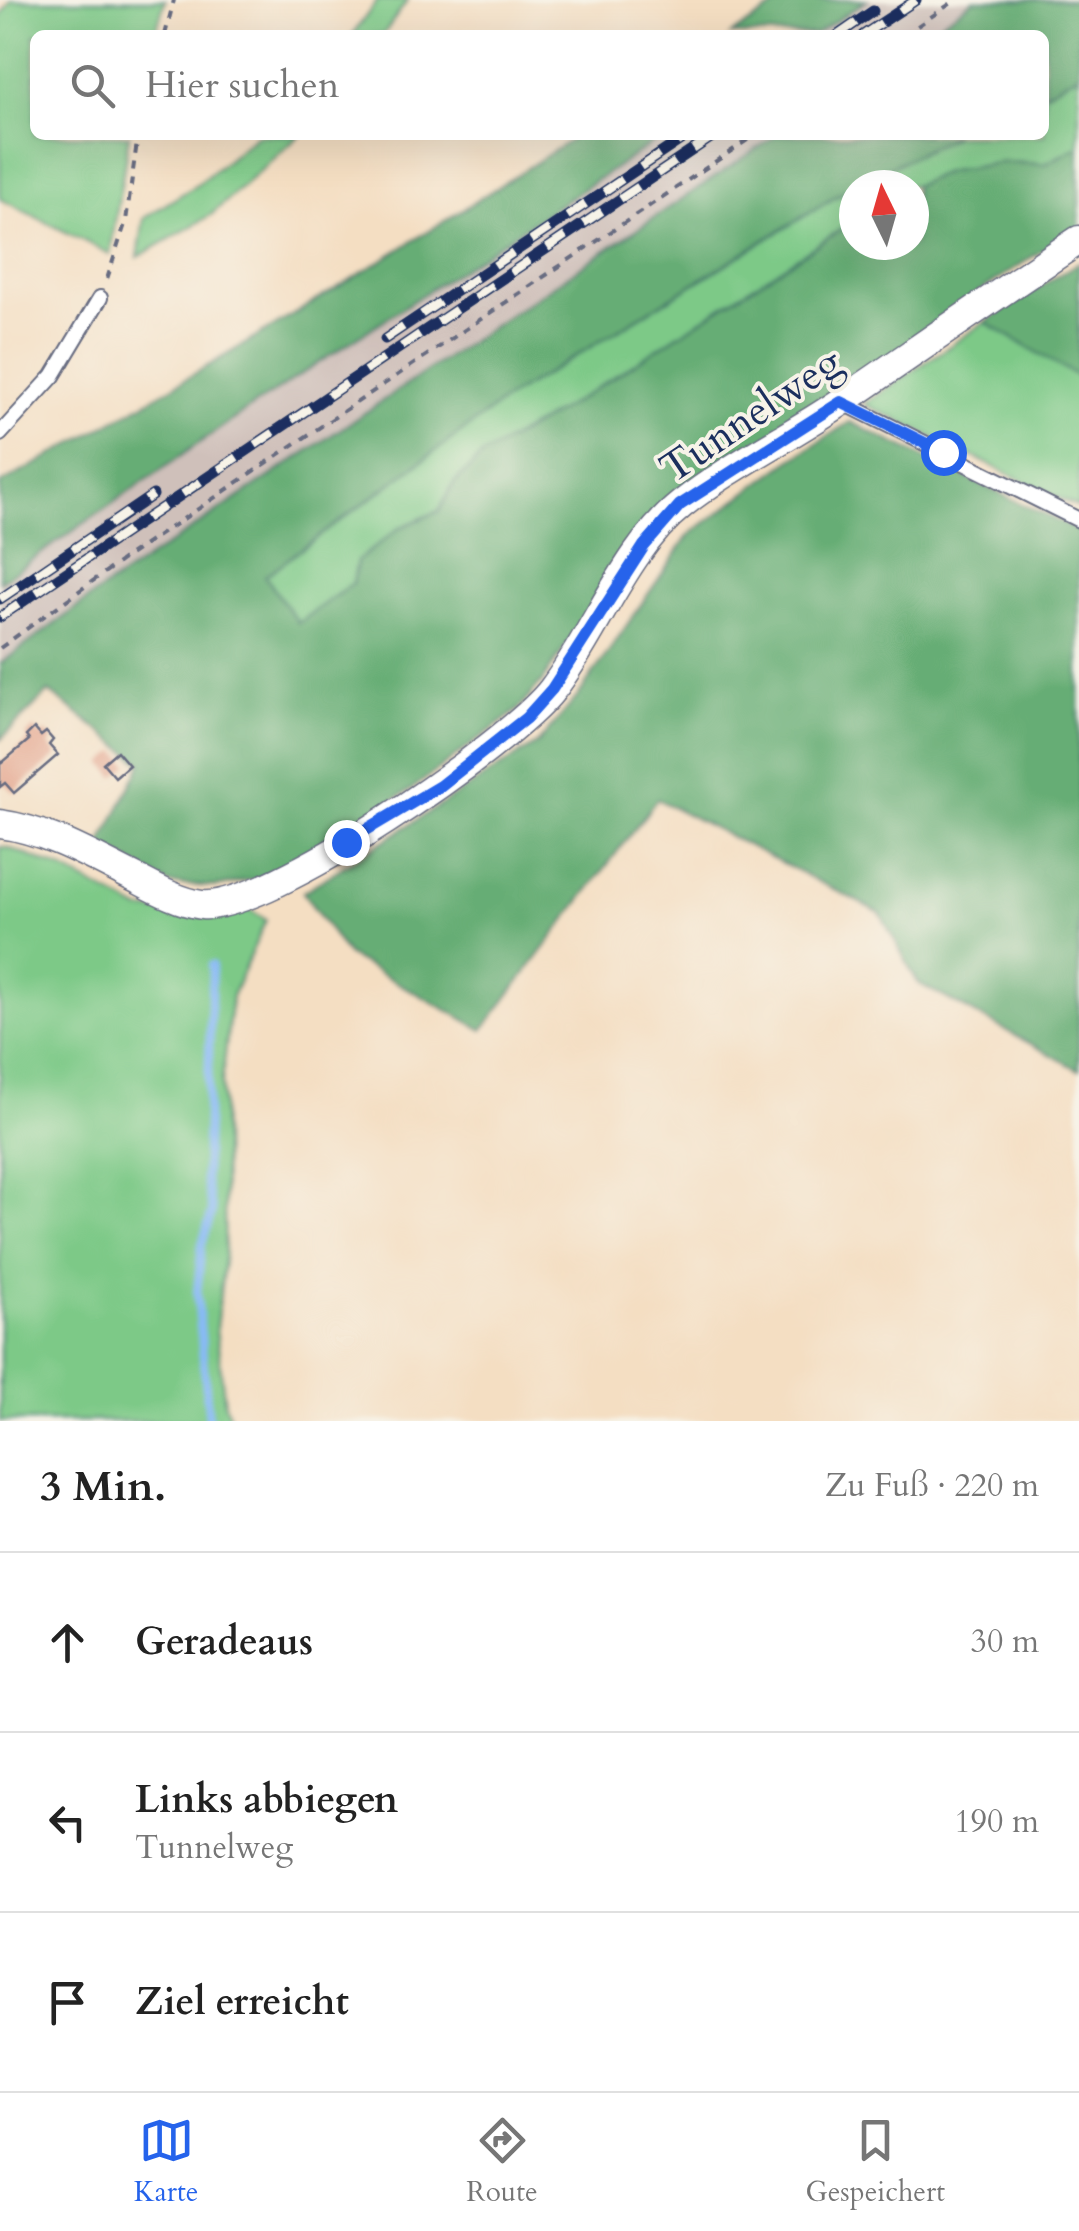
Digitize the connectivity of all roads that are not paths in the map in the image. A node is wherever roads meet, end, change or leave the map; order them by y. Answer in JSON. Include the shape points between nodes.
{"nodes":[{"id":1,"x":1079,"y":240,"type":"edge"},
{"id":2,"x":100,"y":298,"type":"road end"},
{"id":3,"x":841,"y":402,"type":"junction"},
{"id":4,"x":0,"y":434,"type":"edge"},
{"id":5,"x":1079,"y":520,"type":"edge"},
{"id":6,"x":0,"y":824,"type":"edge"}],
"edges":[{"from":1,"to":3,"type":"street","name":"Tunnelweg"},
{"from":2,"to":4,"type":"lane","via":[[52,376]]},
{"from":3,"to":5,"type":"lane"},
{"from":3,"to":6,"type":"street","name":"Tunnelweg","via":[[680,505],[644,546],[552,689],[526,718],[440,786],[284,879],[239,899],[204,905],[166,894],[41,831]]}]}
